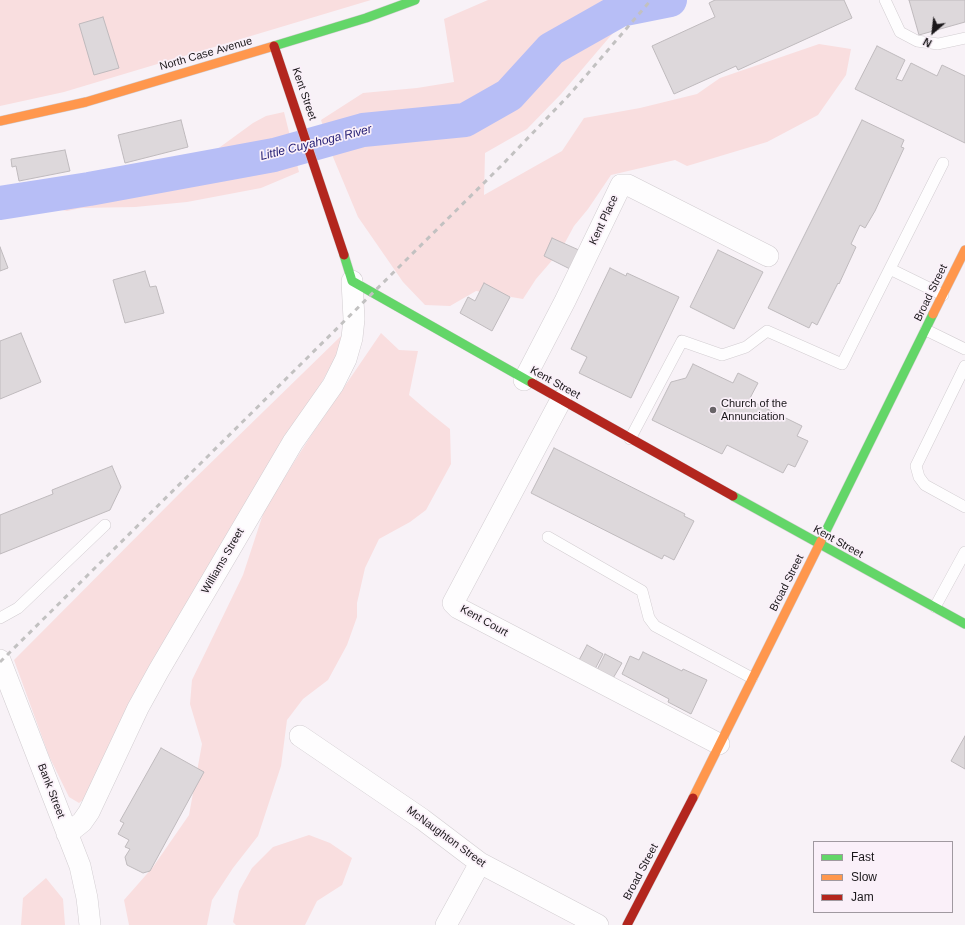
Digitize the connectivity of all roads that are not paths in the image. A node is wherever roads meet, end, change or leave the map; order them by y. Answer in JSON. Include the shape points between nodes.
{"nodes":[{"id":1,"x":415,"y":0,"type":"edge"},
{"id":2,"x":885,"y":0,"type":"edge"},
{"id":3,"x":965,"y":38,"type":"edge"},
{"id":4,"x":274,"y":46,"type":"junction"},
{"id":5,"x":0,"y":121,"type":"edge"},
{"id":6,"x":943,"y":163,"type":"dead end"},
{"id":7,"x":965,"y":250,"type":"edge"},
{"id":8,"x":768,"y":256,"type":"dead end"},
{"id":9,"x":890,"y":269,"type":"junction"},
{"id":10,"x":352,"y":281,"type":"junction"},
{"id":11,"x":943,"y":295,"type":"junction"},
{"id":12,"x":926,"y":330,"type":"junction"},
{"id":13,"x":965,"y":349,"type":"edge"},
{"id":14,"x":965,"y":366,"type":"edge"},
{"id":15,"x":524,"y":380,"type":"junction"},
{"id":16,"x":561,"y":400,"type":"junction"},
{"id":17,"x":630,"y":439,"type":"junction"},
{"id":18,"x":965,"y":507,"type":"edge"},
{"id":19,"x":105,"y":525,"type":"dead end"},
{"id":20,"x":548,"y":537,"type":"dead end"},
{"id":21,"x":819,"y":545,"type":"junction"},
{"id":22,"x":965,"y":552,"type":"edge"},
{"id":23,"x":935,"y":607,"type":"junction"},
{"id":24,"x":0,"y":618,"type":"edge"},
{"id":25,"x":965,"y":624,"type":"edge"},
{"id":26,"x":0,"y":660,"type":"edge"},
{"id":27,"x":752,"y":678,"type":"junction"},
{"id":28,"x":300,"y":736,"type":"dead end"},
{"id":29,"x":720,"y":744,"type":"junction"},
{"id":30,"x":67,"y":834,"type":"junction"},
{"id":31,"x":480,"y":863,"type":"junction"},
{"id":32,"x":90,"y":925,"type":"edge"},
{"id":33,"x":446,"y":925,"type":"edge"},
{"id":34,"x":598,"y":925,"type":"edge"},
{"id":35,"x":627,"y":925,"type":"edge"}],
"edges":[{"from":1,"to":4,"type":"street","name":"North Case Avenue"},
{"from":2,"to":3,"type":"lane","via":[[900,32],[917,41],[938,44]]},
{"from":4,"to":5,"type":"street","name":"North Case Avenue","via":[[86,102]]},
{"from":4,"to":10,"type":"street","name":"Kent Street"},
{"from":6,"to":9,"type":"lane"},
{"from":7,"to":11,"type":"street","name":"Broad Street"},
{"from":8,"to":15,"type":"street","name":"Kent Place","via":[[628,185],[621,185]]},
{"from":9,"to":11,"type":"lane"},
{"from":9,"to":17,"type":"lane","via":[[842,364],[767,331],[746,347],[722,354],[682,341]]},
{"from":10,"to":15,"type":"street","name":"Kent Street"},
{"from":10,"to":30,"type":"street","name":"Williams Street","via":[[354,319],[350,346],[333,385],[293,442],[159,670],[138,708],[89,812],[82,822]]},
{"from":11,"to":12,"type":"street","name":"Broad Street"},
{"from":12,"to":13,"type":"lane"},
{"from":12,"to":21,"type":"street","name":"Broad Street"},
{"from":14,"to":18,"type":"lane","via":[[916,466],[925,485]]},
{"from":15,"to":16,"type":"street","name":"Kent Street"},
{"from":16,"to":17,"type":"street","name":"Kent Street"},
{"from":16,"to":29,"type":"street","name":"Kent Court","via":[[453,603],[465,612]]},
{"from":17,"to":21,"type":"street","name":"Kent Street"},
{"from":19,"to":24,"type":"lane","via":[[18,608]]},
{"from":20,"to":27,"type":"lane","via":[[642,591],[649,618],[655,626]]},
{"from":21,"to":23,"type":"street","name":"Kent Street"},
{"from":21,"to":27,"type":"street","name":"Broad Street"},
{"from":22,"to":23,"type":"lane"},
{"from":23,"to":25,"type":"street","name":"Kent Street"},
{"from":26,"to":30,"type":"street","name":"Bank Street"},
{"from":27,"to":29,"type":"street","name":"Broad Street"},
{"from":28,"to":31,"type":"street","name":"McNaughton Street","via":[[422,819]]},
{"from":29,"to":35,"type":"street","name":"Broad Street"},
{"from":30,"to":32,"type":"street","name":"Bank Street","via":[[80,866]]},
{"from":31,"to":33,"type":"street"},
{"from":31,"to":34,"type":"street","name":"McNaughton Street"}]}
